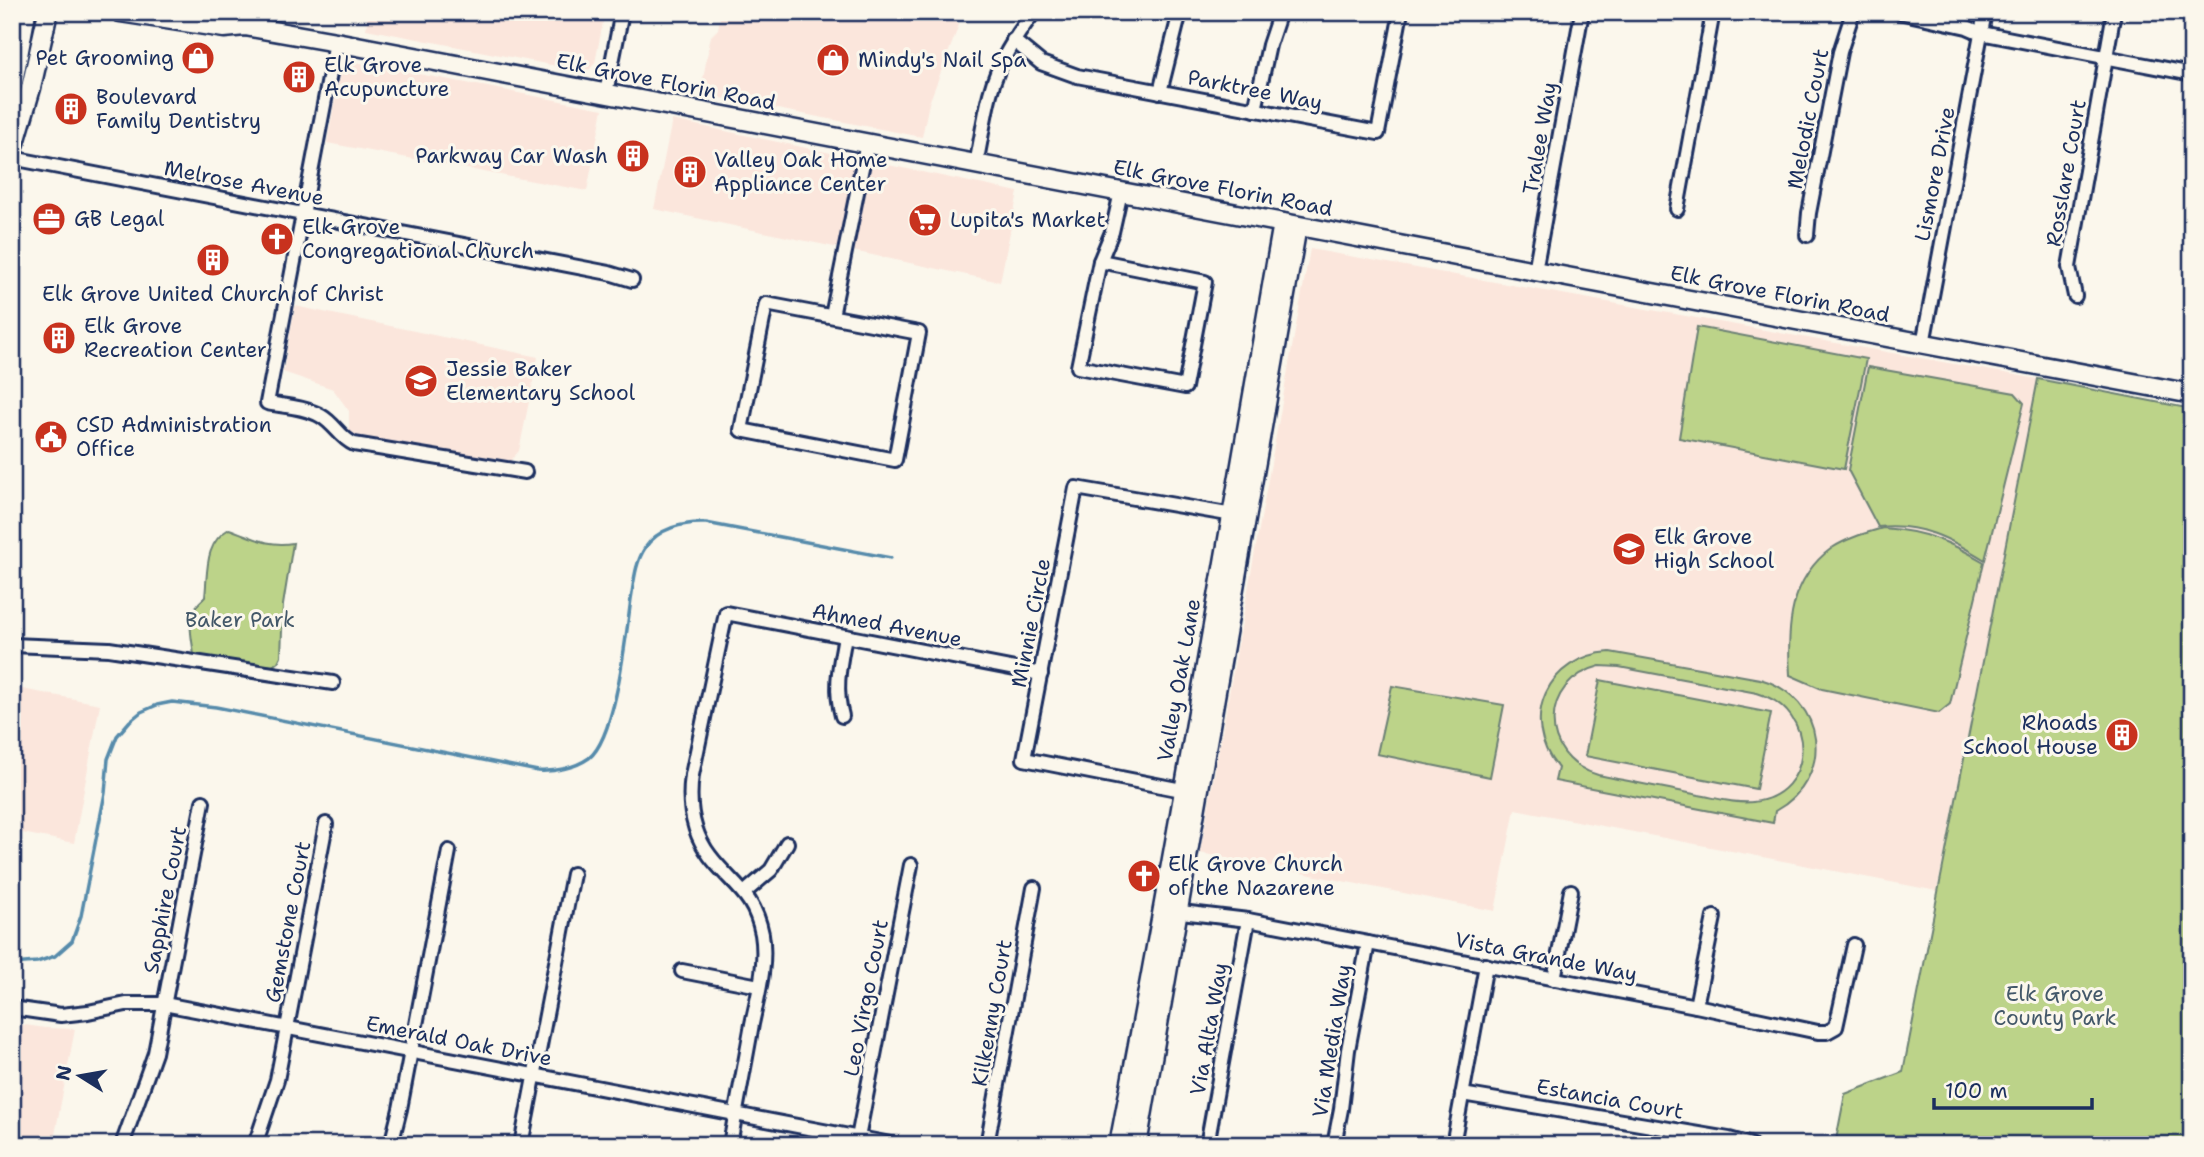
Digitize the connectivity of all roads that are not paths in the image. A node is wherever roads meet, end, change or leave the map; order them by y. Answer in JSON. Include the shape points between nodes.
{"nodes":[{"id":1,"x":26,"y":12,"type":"edge"},
{"id":2,"x":48,"y":12,"type":"edge"},
{"id":3,"x":120,"y":12,"type":"edge"},
{"id":4,"x":214,"y":12,"type":"edge"},
{"id":5,"x":622,"y":12,"type":"edge"},
{"id":6,"x":1034,"y":12,"type":"edge"},
{"id":7,"x":1180,"y":12,"type":"edge"},
{"id":8,"x":1280,"y":12,"type":"edge"},
{"id":9,"x":1401,"y":12,"type":"edge"},
{"id":10,"x":1582,"y":12,"type":"edge"},
{"id":11,"x":1713,"y":12,"type":"edge"},
{"id":12,"x":1853,"y":12,"type":"edge"},
{"id":13,"x":1899,"y":12,"type":"edge"},
{"id":14,"x":1985,"y":12,"type":"edge"},
{"id":15,"x":2115,"y":12,"type":"edge"},
{"id":16,"x":245,"y":26,"type":"junction"},
{"id":17,"x":1981,"y":33,"type":"junction"},
{"id":18,"x":1013,"y":40,"type":"junction"},
{"id":19,"x":336,"y":42,"type":"junction"},
{"id":20,"x":2106,"y":58,"type":"junction"},
{"id":21,"x":2192,"y":74,"type":"edge"},
{"id":22,"x":12,"y":88,"type":"edge"},
{"id":23,"x":1160,"y":92,"type":"junction"},
{"id":24,"x":606,"y":93,"type":"junction"},
{"id":25,"x":1255,"y":110,"type":"junction"},
{"id":26,"x":867,"y":143,"type":"junction"},
{"id":27,"x":12,"y":155,"type":"edge"},
{"id":28,"x":976,"y":164,"type":"junction"},
{"id":29,"x":1121,"y":192,"type":"junction"},
{"id":30,"x":1677,"y":209,"type":"dead end"},
{"id":31,"x":302,"y":214,"type":"junction"},
{"id":32,"x":1290,"y":225,"type":"junction"},
{"id":33,"x":1807,"y":235,"type":"dead end"},
{"id":34,"x":1100,"y":261,"type":"junction"},
{"id":35,"x":1535,"y":271,"type":"junction"},
{"id":36,"x":632,"y":280,"type":"dead end"},
{"id":37,"x":2075,"y":296,"type":"dead end"},
{"id":38,"x":832,"y":316,"type":"junction"},
{"id":39,"x":1923,"y":344,"type":"junction"},
{"id":40,"x":2192,"y":394,"type":"edge"},
{"id":41,"x":525,"y":472,"type":"dead end"},
{"id":42,"x":1239,"y":516,"type":"junction"},
{"id":43,"x":845,"y":636,"type":"junction"},
{"id":44,"x":12,"y":645,"type":"edge"},
{"id":45,"x":1041,"y":674,"type":"junction"},
{"id":46,"x":333,"y":684,"type":"dead end"},
{"id":47,"x":842,"y":716,"type":"dead end"},
{"id":48,"x":1191,"y":792,"type":"junction"},
{"id":49,"x":203,"y":802,"type":"dead end"},
{"id":50,"x":326,"y":824,"type":"dead end"},
{"id":51,"x":787,"y":843,"type":"dead end"},
{"id":52,"x":449,"y":851,"type":"dead end"},
{"id":53,"x":911,"y":865,"type":"dead end"},
{"id":54,"x":573,"y":874,"type":"dead end"},
{"id":55,"x":1034,"y":888,"type":"dead end"},
{"id":56,"x":1572,"y":891,"type":"dead end"},
{"id":57,"x":744,"y":892,"type":"junction"},
{"id":58,"x":1172,"y":910,"type":"junction"},
{"id":59,"x":1714,"y":917,"type":"dead end"},
{"id":60,"x":1248,"y":920,"type":"junction"},
{"id":61,"x":1368,"y":943,"type":"junction"},
{"id":62,"x":1854,"y":945,"type":"dead end"},
{"id":63,"x":1486,"y":965,"type":"junction"},
{"id":64,"x":682,"y":971,"type":"dead end"},
{"id":65,"x":1554,"y":979,"type":"junction"},
{"id":66,"x":759,"y":986,"type":"junction"},
{"id":67,"x":164,"y":1004,"type":"junction"},
{"id":68,"x":1696,"y":1006,"type":"junction"},
{"id":69,"x":12,"y":1009,"type":"edge"},
{"id":70,"x":287,"y":1027,"type":"junction"},
{"id":71,"x":411,"y":1051,"type":"junction"},
{"id":72,"x":535,"y":1075,"type":"junction"},
{"id":73,"x":1462,"y":1094,"type":"junction"},
{"id":74,"x":736,"y":1114,"type":"junction"},
{"id":75,"x":858,"y":1141,"type":"edge"},
{"id":76,"x":122,"y":1145,"type":"edge"},
{"id":77,"x":255,"y":1145,"type":"edge"},
{"id":78,"x":391,"y":1145,"type":"edge"},
{"id":79,"x":521,"y":1145,"type":"edge"},
{"id":80,"x":730,"y":1145,"type":"edge"},
{"id":81,"x":896,"y":1145,"type":"edge"},
{"id":82,"x":987,"y":1145,"type":"edge"},
{"id":83,"x":1119,"y":1145,"type":"edge"},
{"id":84,"x":1137,"y":1145,"type":"edge"},
{"id":85,"x":1207,"y":1145,"type":"edge"},
{"id":86,"x":1334,"y":1145,"type":"edge"},
{"id":87,"x":1453,"y":1145,"type":"edge"},
{"id":88,"x":1751,"y":1145,"type":"edge"}],
"edges":[{"from":1,"to":22,"type":"main road"},
{"from":2,"to":27,"type":"main road"},
{"from":3,"to":16,"type":"main road","name":"Elk Grove Florin Road","via":[[223,28]]},
{"from":4,"to":16,"type":"main road","name":"Elk Grove Florin Road"},
{"from":5,"to":24,"type":"street"},
{"from":6,"to":18,"type":"street"},
{"from":7,"to":23,"type":"street"},
{"from":8,"to":25,"type":"street"},
{"from":9,"to":25,"type":"street","name":"Parktree Way","via":[[1378,133]]},
{"from":10,"to":35,"type":"street","name":"Tralee Way"},
{"from":11,"to":30,"type":"street"},
{"from":12,"to":33,"type":"street","name":"Melodic Court","via":[[1840,52]]},
{"from":13,"to":17,"type":"street"},
{"from":14,"to":17,"type":"street","name":"Lismore Drive"},
{"from":15,"to":20,"type":"street","name":"Rosslare Court"},
{"from":16,"to":19,"type":"main road","name":"Elk Grove Florin Road"},
{"from":17,"to":20,"type":"street"},
{"from":17,"to":39,"type":"street","name":"Lismore Drive"},
{"from":18,"to":23,"type":"street","name":"Parktree Way","via":[[1031,57],[1063,73]]},
{"from":18,"to":28,"type":"street","via":[[990,94]]},
{"from":19,"to":24,"type":"main road","name":"Elk Grove Florin Road"},
{"from":19,"to":31,"type":"street"},
{"from":20,"to":21,"type":"street"},
{"from":20,"to":37,"type":"street","name":"Rosslare Court","via":[[2069,267]]},
{"from":23,"to":25,"type":"street","name":"Parktree Way"},
{"from":24,"to":26,"type":"main road","name":"Elk Grove Florin Road"},
{"from":26,"to":28,"type":"main road","name":"Elk Grove Florin Road"},
{"from":26,"to":38,"type":"street"},
{"from":27,"to":31,"type":"street","name":"Melrose Avenue"},
{"from":28,"to":29,"type":"main road","name":"Elk Grove Florin Road"},
{"from":29,"to":32,"type":"main road","name":"Elk Grove Florin Road"},
{"from":29,"to":34,"type":"street"},
{"from":31,"to":36,"type":"street","name":"Melrose Avenue"},
{"from":31,"to":41,"type":"street","via":[[267,403],[315,413],[338,428],[347,441]]},
{"from":32,"to":35,"type":"main road","name":"Elk Grove Florin Road"},
{"from":32,"to":42,"type":"main road","name":"Valley Oak Lane"},
{"from":34,"to":34,"type":"street","via":[[1078,367],[1185,387],[1205,282]]},
{"from":35,"to":39,"type":"main road","name":"Elk Grove Florin Road"},
{"from":38,"to":38,"type":"street","via":[[919,333],[895,460],[741,430],[766,304]]},
{"from":39,"to":40,"type":"main road","name":"Elk Grove Florin Road"},
{"from":42,"to":45,"type":"street","name":"Minnie Circle","via":[[1076,488]]},
{"from":42,"to":48,"type":"main road","name":"Valley Oak Lane"},
{"from":43,"to":45,"type":"street","name":"Ahmed Avenue"},
{"from":43,"to":47,"type":"street","via":[[837,681]]},
{"from":43,"to":57,"type":"street","name":"Ahmed Avenue","via":[[726,613],[690,799],[703,846]]},
{"from":44,"to":46,"type":"street","via":[[108,649]]},
{"from":45,"to":48,"type":"street","name":"Minnie Circle","via":[[1024,759]]},
{"from":48,"to":58,"type":"main road","name":"Valley Oak Lane"},
{"from":49,"to":67,"type":"street","name":"Sapphire Court"},
{"from":50,"to":70,"type":"street","name":"Gemstone Court"},
{"from":51,"to":57,"type":"street","via":[[771,870]]},
{"from":52,"to":71,"type":"street"},
{"from":53,"to":75,"type":"street","name":"Leo Virgo Court"},
{"from":54,"to":72,"type":"street"},
{"from":55,"to":82,"type":"street","name":"Kilkenny Court"},
{"from":56,"to":65,"type":"street"},
{"from":57,"to":66,"type":"street","via":[[762,934]]},
{"from":58,"to":60,"type":"street","name":"Vista Grande Way"},
{"from":58,"to":83,"type":"main road","name":"Valley Oak Lane"},
{"from":58,"to":84,"type":"main road","name":"Valley Oak Lane"},
{"from":59,"to":68,"type":"street"},
{"from":60,"to":61,"type":"street","name":"Vista Grande Way"},
{"from":60,"to":85,"type":"street","name":"Via Alta Way"},
{"from":61,"to":63,"type":"street","name":"Vista Grande Way"},
{"from":61,"to":86,"type":"street","name":"Via Media Way"},
{"from":62,"to":68,"type":"street","name":"Vista Grande Way","via":[[1841,1012],[1836,1027],[1827,1032]]},
{"from":63,"to":65,"type":"street","name":"Vista Grande Way"},
{"from":63,"to":73,"type":"street"},
{"from":64,"to":66,"type":"street"},
{"from":65,"to":68,"type":"street","name":"Vista Grande Way"},
{"from":66,"to":74,"type":"street"},
{"from":67,"to":69,"type":"street","name":"Emerald Oak Drive","via":[[126,1004],[61,1015]]},
{"from":67,"to":70,"type":"street","name":"Emerald Oak Drive"},
{"from":67,"to":76,"type":"street","name":"Sapphire Court","via":[[152,1064]]},
{"from":70,"to":71,"type":"street","name":"Emerald Oak Drive"},
{"from":70,"to":77,"type":"street","name":"Gemstone Court","via":[[270,1105]]},
{"from":71,"to":72,"type":"street","name":"Emerald Oak Drive"},
{"from":71,"to":78,"type":"street"},
{"from":72,"to":74,"type":"street","name":"Emerald Oak Drive"},
{"from":72,"to":79,"type":"street"},
{"from":73,"to":87,"type":"street"},
{"from":73,"to":88,"type":"street","name":"Estancia Court"},
{"from":74,"to":75,"type":"street","name":"Emerald Oak Drive"},
{"from":74,"to":80,"type":"street"},
{"from":75,"to":81,"type":"street","name":"Emerald Oak Drive"}]}
